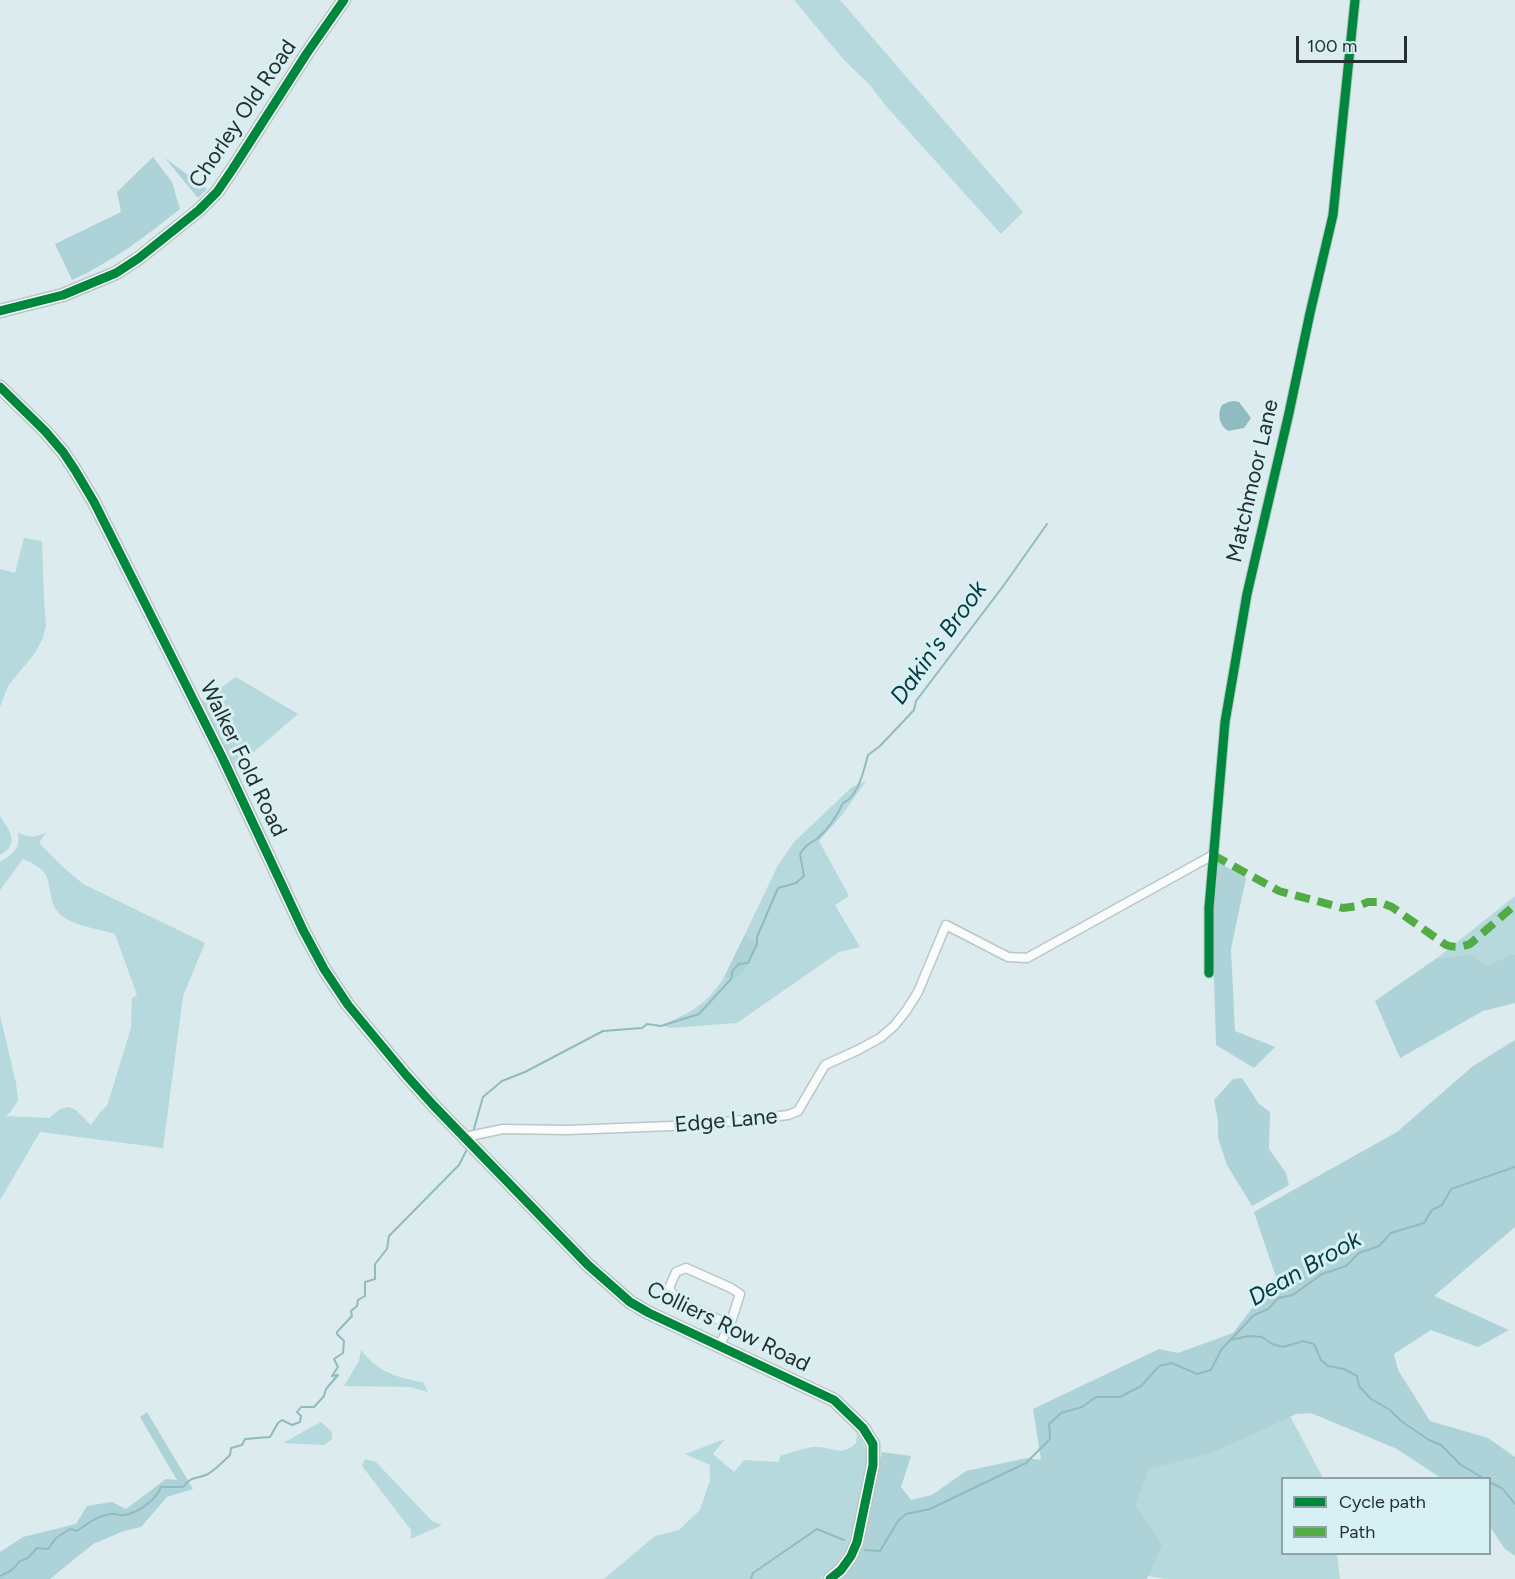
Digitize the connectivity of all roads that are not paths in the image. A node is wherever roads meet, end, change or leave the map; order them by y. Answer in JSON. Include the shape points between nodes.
{"nodes":[{"id":1,"x":344,"y":0,"type":"edge"},
{"id":2,"x":1354,"y":0,"type":"edge"},
{"id":3,"x":0,"y":311,"type":"edge"},
{"id":4,"x":0,"y":387,"type":"edge"},
{"id":5,"x":1213,"y":855,"type":"junction"},
{"id":6,"x":1209,"y":973,"type":"dead end"},
{"id":7,"x":465,"y":1137,"type":"junction"},
{"id":8,"x":730,"y":1325,"type":"junction"},
{"id":9,"x":719,"y":1346,"type":"junction"},
{"id":10,"x":830,"y":1579,"type":"edge"}],
"edges":[{"from":1,"to":3,"type":"street","name":"Chorley Old Road","via":[[217,192],[199,210],[116,273],[63,295]]},
{"from":2,"to":5,"type":"street","name":"Matchmoor Lane","via":[[1333,215],[1247,594],[1225,722]]},
{"from":4,"to":7,"type":"street","name":"Walker Fold Road","via":[[51,438],[89,494],[324,969],[378,1042]]},
{"from":5,"to":6,"type":"street","name":"Matchmoor Lane"},
{"from":5,"to":7,"type":"street","name":"Edge Lane","via":[[1026,958],[1008,957],[946,925],[918,992],[894,1026],[880,1038],[825,1065],[798,1111],[788,1115],[698,1125],[503,1129]]},
{"from":7,"to":9,"type":"street","name":"Colliers Row Road","via":[[610,1286],[649,1313]]},
{"from":8,"to":8,"type":"street","via":[[740,1294],[686,1268],[676,1272],[669,1288],[676,1300]]},
{"from":8,"to":9,"type":"street"},
{"from":9,"to":10,"type":"street","name":"Colliers Row Road","via":[[834,1400],[863,1428],[873,1444],[873,1465],[857,1542],[841,1570]]}]}
